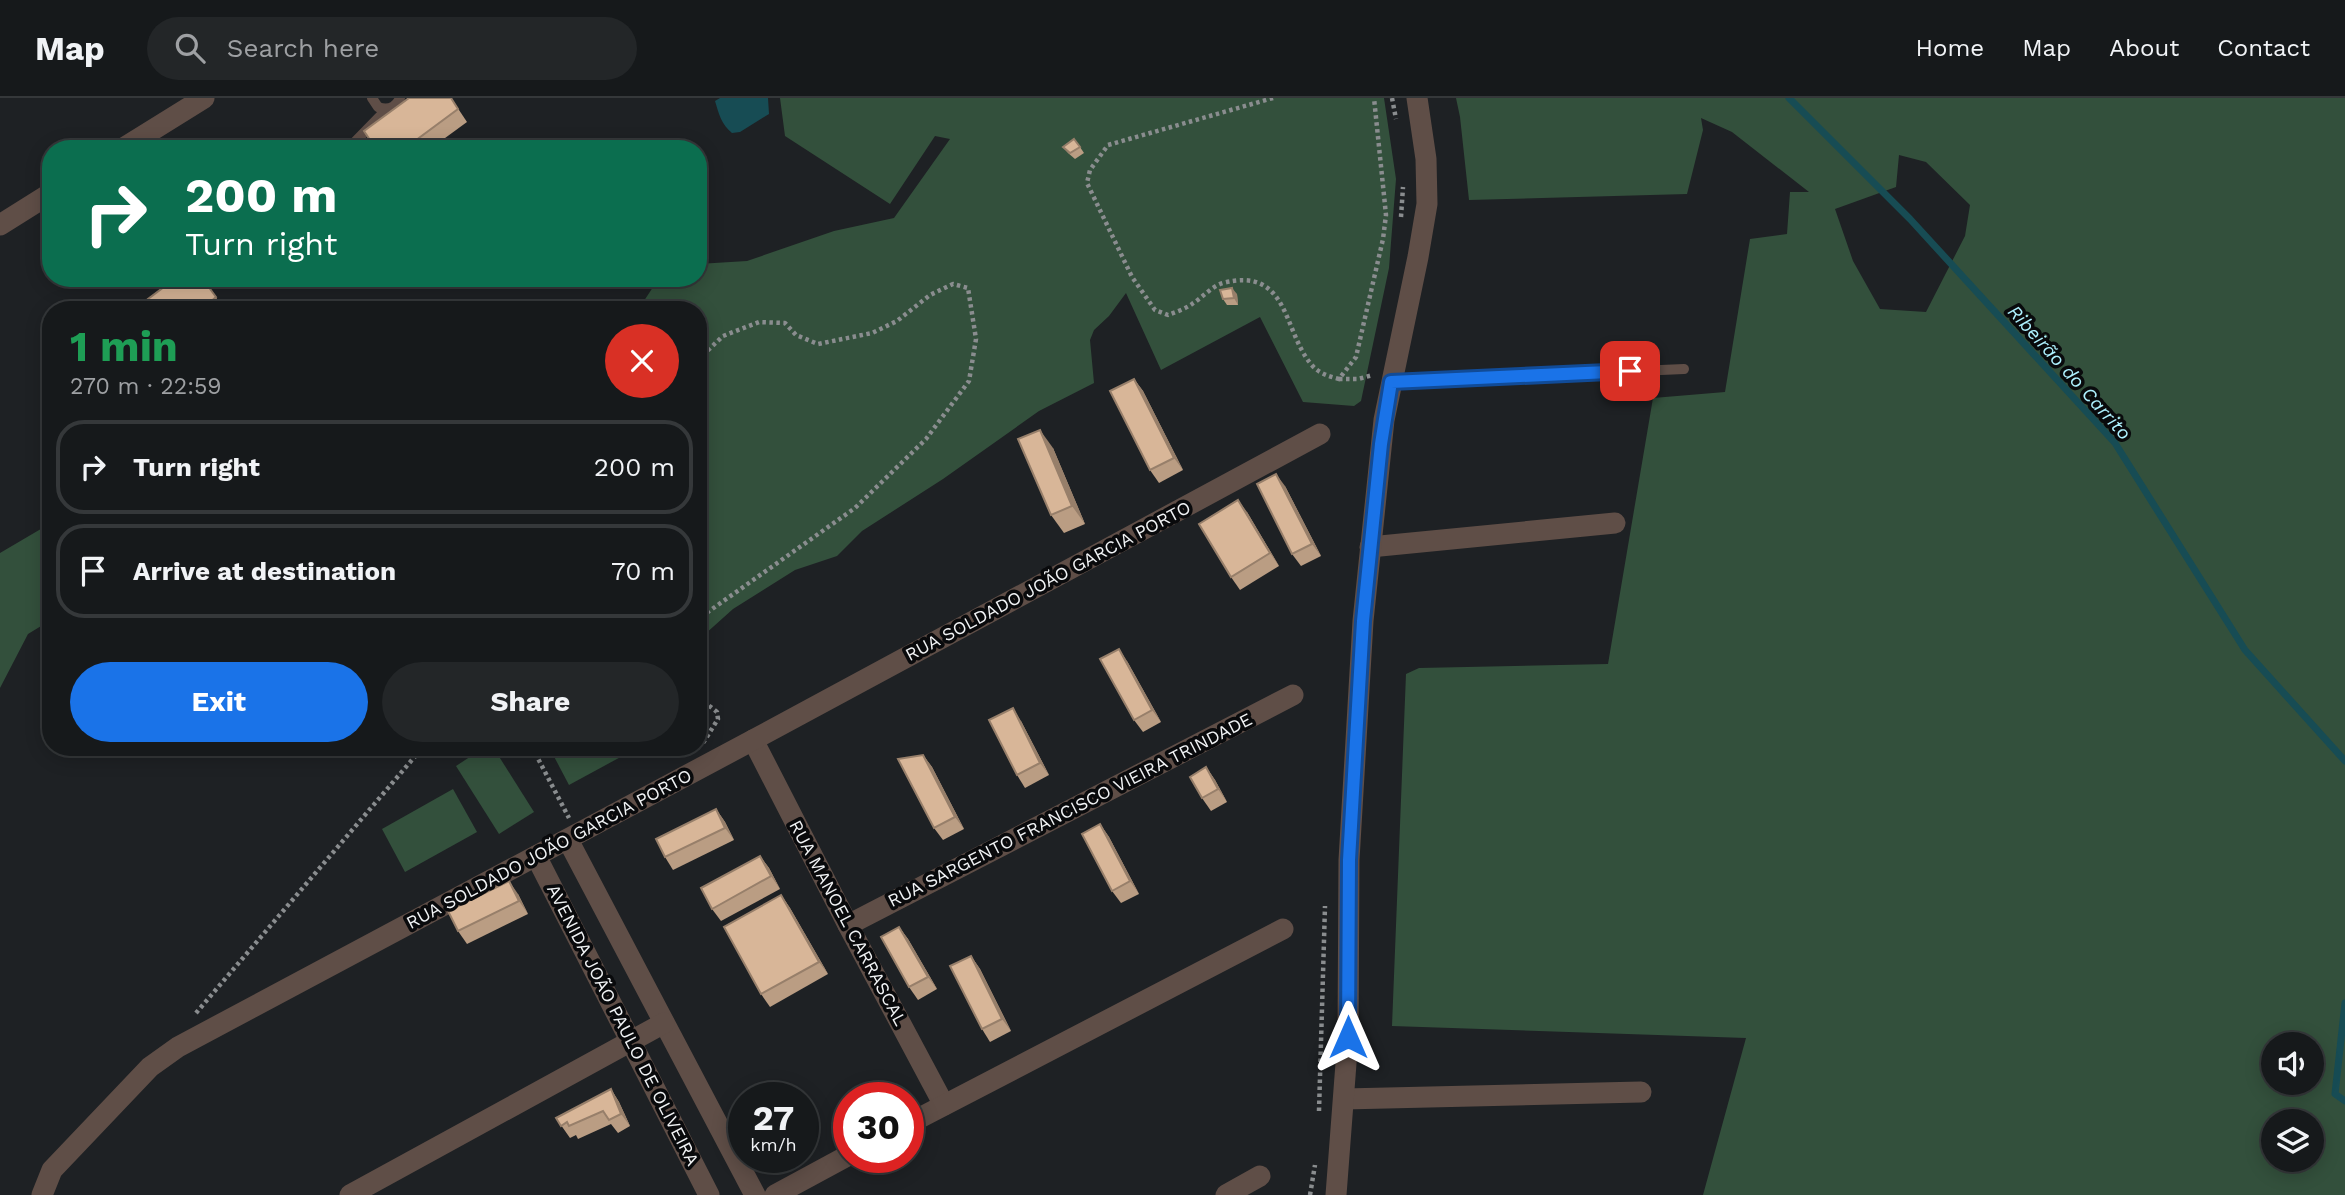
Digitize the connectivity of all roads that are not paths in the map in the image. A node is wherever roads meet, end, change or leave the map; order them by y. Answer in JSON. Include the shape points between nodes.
{"nodes":[{"id":1,"x":204,"y":98,"type":"edge"},
{"id":2,"x":372,"y":98,"type":"edge"},
{"id":3,"x":1417,"y":98,"type":"edge"},
{"id":4,"x":401,"y":100,"type":"edge"},
{"id":5,"x":387,"y":109,"type":"junction"},
{"id":6,"x":136,"y":140,"type":"edge"},
{"id":7,"x":357,"y":140,"type":"edge"},
{"id":8,"x":42,"y":199,"type":"edge"},
{"id":9,"x":0,"y":225,"type":"edge"},
{"id":10,"x":1684,"y":369,"type":"dead end"},
{"id":11,"x":1393,"y":376,"type":"junction"},
{"id":12,"x":1320,"y":434,"type":"dead end"},
{"id":13,"x":1615,"y":523,"type":"dead end"},
{"id":14,"x":1370,"y":547,"type":"junction"},
{"id":15,"x":1293,"y":695,"type":"dead end"},
{"id":16,"x":753,"y":740,"type":"junction"},
{"id":17,"x":573,"y":837,"type":"junction"},
{"id":18,"x":536,"y":856,"type":"junction"},
{"id":19,"x":848,"y":925,"type":"junction"},
{"id":20,"x":1283,"y":929,"type":"dead end"},
{"id":21,"x":664,"y":1023,"type":"junction"},
{"id":22,"x":631,"y":1041,"type":"junction"},
{"id":23,"x":1641,"y":1092,"type":"dead end"},
{"id":24,"x":1344,"y":1099,"type":"junction"},
{"id":25,"x":944,"y":1105,"type":"junction"},
{"id":26,"x":924,"y":1116,"type":"edge"},
{"id":27,"x":833,"y":1164,"type":"edge"},
{"id":28,"x":1260,"y":1176,"type":"dead end"},
{"id":29,"x":42,"y":1195,"type":"edge"},
{"id":30,"x":350,"y":1195,"type":"edge"},
{"id":31,"x":709,"y":1195,"type":"edge"},
{"id":32,"x":755,"y":1195,"type":"edge"},
{"id":33,"x":775,"y":1195,"type":"edge"},
{"id":34,"x":1226,"y":1195,"type":"edge"},
{"id":35,"x":1336,"y":1195,"type":"edge"}],
"edges":[{"from":1,"to":6,"type":"street"},
{"from":2,"to":5,"type":"lane","via":[[378,107]]},
{"from":3,"to":11,"type":"street","via":[[1427,204]]},
{"from":4,"to":5,"type":"lane"},
{"from":5,"to":7,"type":"lane"},
{"from":8,"to":9,"type":"street"},
{"from":10,"to":11,"type":"lane"},
{"from":11,"to":14,"type":"street"},
{"from":12,"to":16,"type":"street","name":"RUA SOLDADO JOÃO GARCIA PORTO"},
{"from":13,"to":14,"type":"street"},
{"from":14,"to":24,"type":"street","via":[[1349,860]]},
{"from":15,"to":19,"type":"street","name":"RUA SARGENTO FRANCISCO VIEIRA TRINDADE"},
{"from":16,"to":17,"type":"street","name":"RUA SOLDADO JOÃO GARCIA PORTO"},
{"from":16,"to":19,"type":"street","name":"RUA MANOEL CARRASCAL"},
{"from":17,"to":18,"type":"street","name":"RUA SOLDADO JOÃO GARCIA PORTO"},
{"from":17,"to":21,"type":"street","name":"AVENIDA JOÃO PAULO DE OLIVEIRA"},
{"from":18,"to":22,"type":"street","name":"AVENIDA JOÃO PAULO DE OLIVEIRA"},
{"from":18,"to":29,"type":"street","name":"RUA SOLDADO JOÃO GARCIA PORTO","via":[[178,1047],[150,1067],[52,1170]]},
{"from":19,"to":25,"type":"street","name":"RUA MANOEL CARRASCAL"},
{"from":20,"to":25,"type":"street"},
{"from":21,"to":22,"type":"street"},
{"from":21,"to":32,"type":"street","name":"AVENIDA JOÃO PAULO DE OLIVEIRA"},
{"from":22,"to":30,"type":"street"},
{"from":22,"to":31,"type":"street","name":"AVENIDA JOÃO PAULO DE OLIVEIRA"},
{"from":23,"to":24,"type":"street"},
{"from":24,"to":35,"type":"street"},
{"from":25,"to":26,"type":"street"},
{"from":27,"to":33,"type":"street"},
{"from":28,"to":34,"type":"street"}]}
